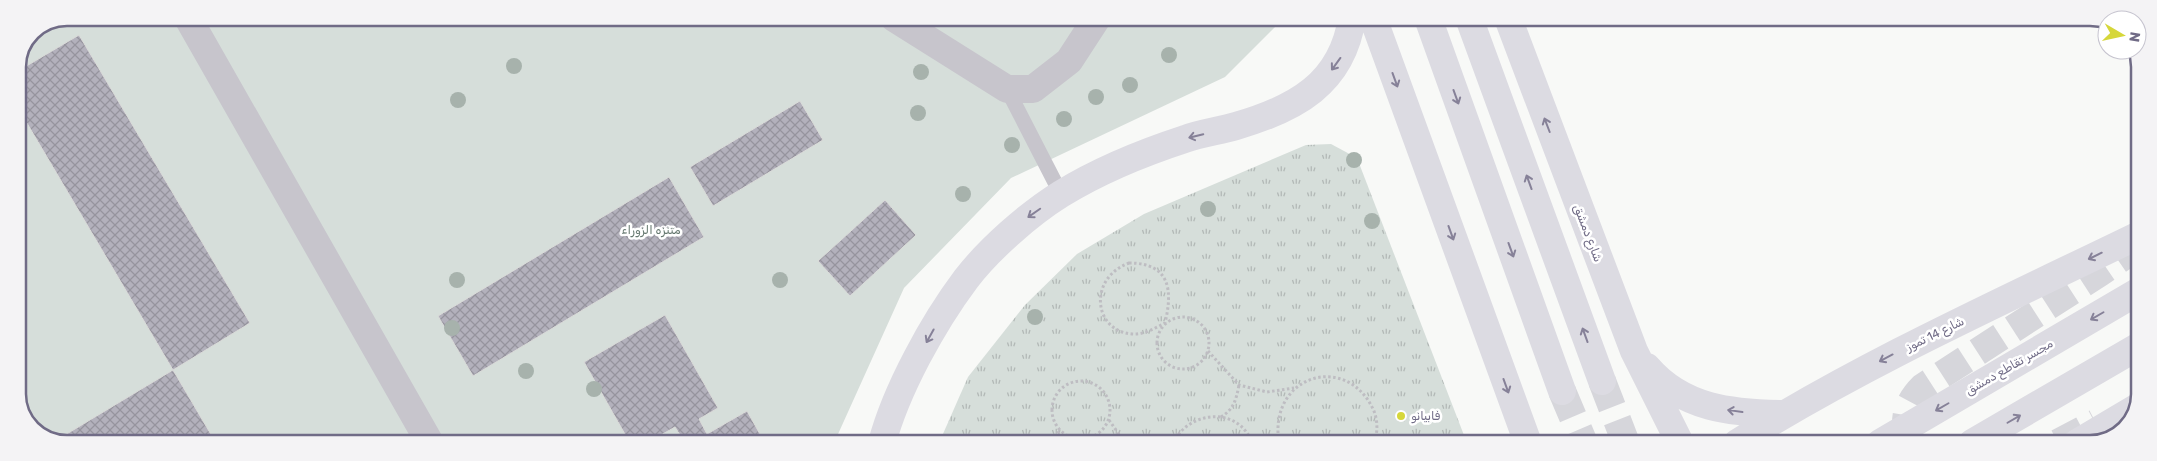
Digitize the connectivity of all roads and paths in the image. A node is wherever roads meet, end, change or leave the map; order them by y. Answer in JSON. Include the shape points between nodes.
{"nodes":[{"id":1,"x":193,"y":26,"type":"edge"},
{"id":2,"x":907,"y":26,"type":"edge"},
{"id":3,"x":1092,"y":26,"type":"edge"},
{"id":4,"x":1351,"y":26,"type":"edge"},
{"id":5,"x":1376,"y":26,"type":"edge"},
{"id":6,"x":1431,"y":26,"type":"edge"},
{"id":7,"x":1472,"y":26,"type":"edge"},
{"id":8,"x":1511,"y":26,"type":"edge"},
{"id":9,"x":1007,"y":89,"type":"junction"},
{"id":10,"x":1061,"y":194,"type":"junction"},
{"id":11,"x":2131,"y":239,"type":"edge"},
{"id":12,"x":2131,"y":296,"type":"edge"},
{"id":13,"x":1165,"y":323,"type":"junction"},
{"id":14,"x":1208,"y":351,"type":"junction"},
{"id":15,"x":1634,"y":351,"type":"junction"},
{"id":16,"x":2131,"y":351,"type":"edge"},
{"id":17,"x":1602,"y":381,"type":"tunnel mouth"},
{"id":18,"x":1239,"y":385,"type":"junction"},
{"id":19,"x":1295,"y":388,"type":"junction"},
{"id":20,"x":1562,"y":391,"type":"tunnel mouth"},
{"id":21,"x":1515,"y":411,"type":"junction"},
{"id":22,"x":1783,"y":414,"type":"junction"},
{"id":23,"x":2124,"y":415,"type":"edge"},
{"id":24,"x":1221,"y":417,"type":"junction"},
{"id":25,"x":1108,"y":420,"type":"junction"},
{"id":26,"x":1060,"y":431,"type":"junction"},
{"id":27,"x":425,"y":435,"type":"edge"},
{"id":28,"x":885,"y":435,"type":"edge"},
{"id":29,"x":1055,"y":435,"type":"edge"},
{"id":30,"x":1068,"y":435,"type":"edge"},
{"id":31,"x":1097,"y":435,"type":"edge"},
{"id":32,"x":1119,"y":435,"type":"edge"},
{"id":33,"x":1177,"y":435,"type":"edge"},
{"id":34,"x":1247,"y":435,"type":"edge"},
{"id":35,"x":1278,"y":435,"type":"edge"},
{"id":36,"x":1375,"y":435,"type":"edge"},
{"id":37,"x":1516,"y":435,"type":"edge"},
{"id":38,"x":1525,"y":435,"type":"edge"},
{"id":39,"x":1676,"y":435,"type":"edge"},
{"id":40,"x":1750,"y":435,"type":"edge"},
{"id":41,"x":1894,"y":435,"type":"edge"},
{"id":42,"x":1987,"y":435,"type":"edge"},
{"id":43,"x":2092,"y":435,"type":"tunnel mouth"}],
"edges":[{"from":1,"to":27,"type":"street"},
{"from":2,"to":9,"type":"street"},
{"from":3,"to":9,"type":"street","via":[[1069,61],[1033,89]]},
{"from":4,"to":10,"type":"main road","one_way":true,"via":[[1341,57],[1326,78],[1279,112],[1146,152]]},
{"from":5,"to":21,"type":"main road","one_way":true},
{"from":6,"to":20,"type":"main road","one_way":true},
{"from":17,"to":7,"type":"main road","one_way":true},
{"from":15,"to":8,"type":"main road","name":"شارع دمشق","one_way":true},
{"from":9,"to":10,"type":"lane"},
{"from":10,"to":28,"type":"main road","one_way":true,"via":[[1027,218],[966,278],[908,376]]},
{"from":11,"to":22,"type":"main road","name":"شارع 14 تموز","one_way":true,"via":[[1909,346]]},
{"from":12,"to":41,"type":"main road","name":"مجسر تقاطع دمشق","one_way":true},
{"from":13,"to":13,"type":"path","via":[[1149,332],[1133,334],[1109,323],[1100,300],[1101,287],[1108,276],[1129,263],[1150,266],[1169,286]]},
{"from":13,"to":14,"type":"path","via":[[1176,318],[1194,319],[1208,335]]},
{"from":13,"to":14,"type":"path","via":[[1160,330],[1156,350],[1170,367],[1179,370],[1198,366]]},
{"from":14,"to":18,"type":"path"},
{"from":22,"to":15,"type":"main road","one_way":true,"via":[[1714,409],[1683,396],[1655,376]]},
{"from":15,"to":39,"type":"main road","name":"شارع دمشق"},
{"from":42,"to":16,"type":"main road","one_way":true},
{"from":18,"to":19,"type":"path","via":[[1267,392]]},
{"from":18,"to":24,"type":"path","via":[[1231,411]]},
{"from":19,"to":35,"type":"path","via":[[1285,398],[1278,414]]},
{"from":19,"to":36,"type":"path","via":[[1323,376],[1346,380],[1368,397],[1377,422]]},
{"from":21,"to":37,"type":"main road"},
{"from":21,"to":38,"type":"main road"},
{"from":22,"to":40,"type":"main road","name":"شارع 14 تموز"},
{"from":23,"to":43,"type":"main road"},
{"from":24,"to":33,"type":"path","via":[[1206,416],[1190,422]]},
{"from":24,"to":34,"type":"path","via":[[1231,420]]},
{"from":25,"to":26,"type":"path","via":[[1110,409],[1100,388],[1093,383],[1072,382],[1057,392],[1051,407],[1054,423]]},
{"from":25,"to":31,"type":"path"},
{"from":25,"to":32,"type":"path"},
{"from":26,"to":29,"type":"path"},
{"from":26,"to":30,"type":"path"}]}
